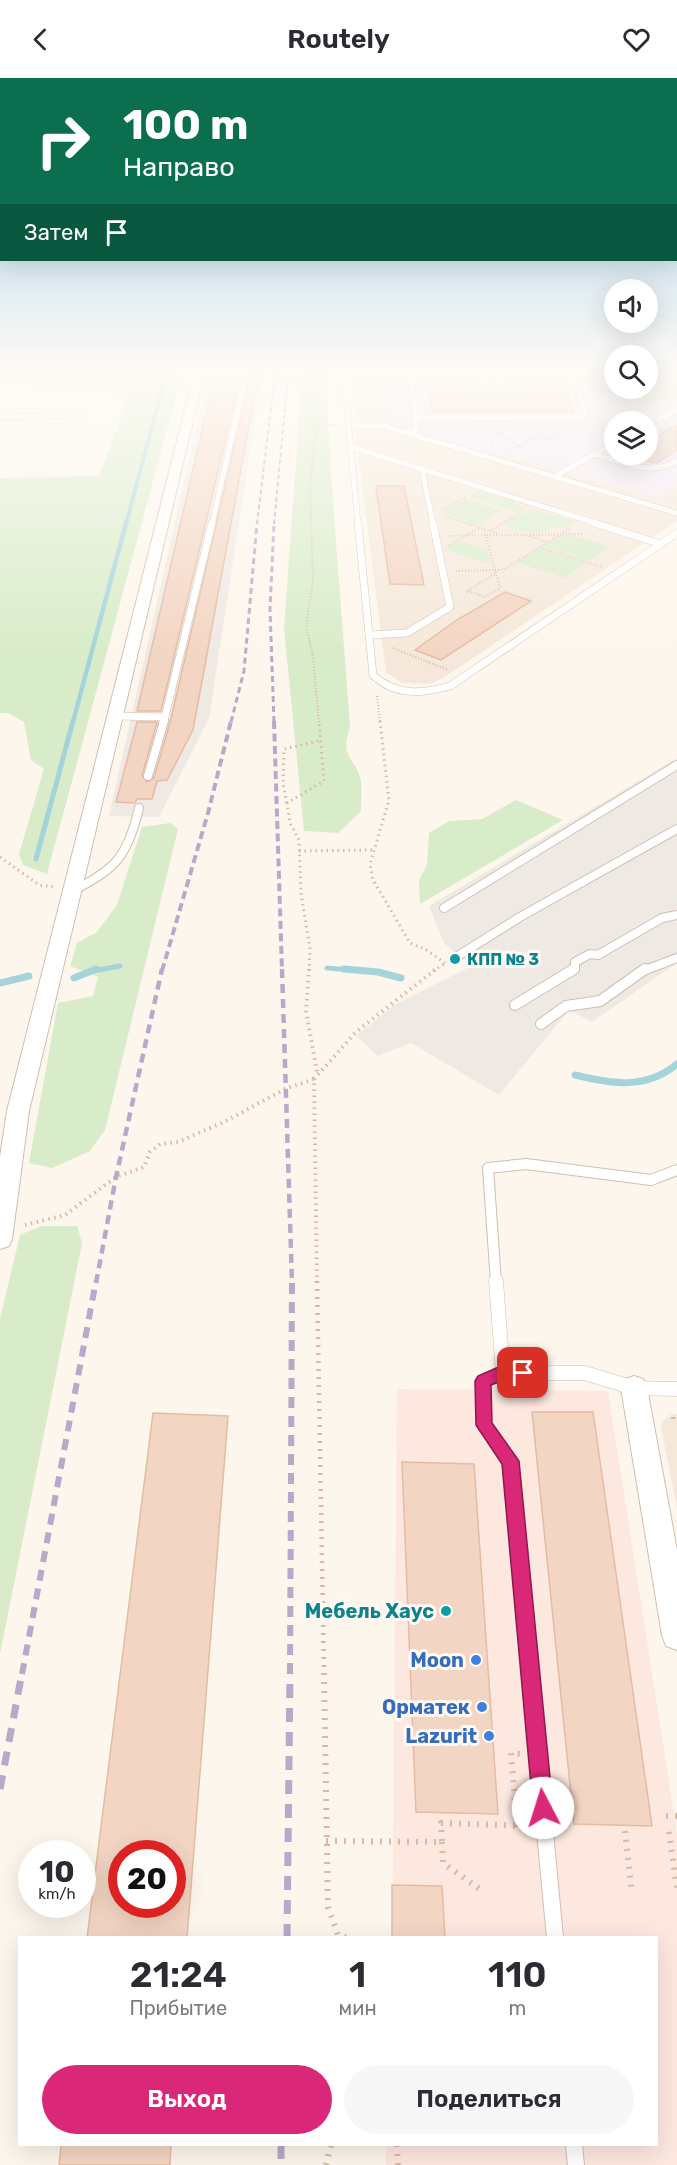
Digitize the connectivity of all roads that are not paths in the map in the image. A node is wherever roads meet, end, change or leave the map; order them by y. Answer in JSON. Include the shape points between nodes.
{"nodes":[{"id":1,"x":177,"y":463,"type":"edge"},
{"id":2,"x":227,"y":463,"type":"edge"},
{"id":3,"x":353,"y":463,"type":"edge"},
{"id":4,"x":404,"y":463,"type":"edge"},
{"id":5,"x":508,"y":463,"type":"edge"},
{"id":6,"x":578,"y":463,"type":"edge"},
{"id":7,"x":627,"y":463,"type":"edge"},
{"id":8,"x":673,"y":463,"type":"edge"},
{"id":9,"x":422,"y":469,"type":"junction"},
{"id":10,"x":554,"y":477,"type":"junction"},
{"id":11,"x":677,"y":513,"type":"edge"},
{"id":12,"x":677,"y":533,"type":"edge"},
{"id":13,"x":661,"y":544,"type":"junction"},
{"id":14,"x":369,"y":635,"type":"junction"},
{"id":15,"x":116,"y":716,"type":"junction"},
{"id":16,"x":165,"y":717,"type":"junction"},
{"id":17,"x":677,"y":765,"type":"edge"},
{"id":18,"x":148,"y":776,"type":"dead end"},
{"id":19,"x":139,"y":808,"type":"dead end"},
{"id":20,"x":677,"y":829,"type":"edge"},
{"id":21,"x":74,"y":890,"type":"junction"},
{"id":22,"x":444,"y":908,"type":"dead end"},
{"id":23,"x":677,"y":915,"type":"edge"},
{"id":24,"x":458,"y":956,"type":"dead end"},
{"id":25,"x":677,"y":958,"type":"edge"},
{"id":26,"x":515,"y":1005,"type":"dead end"},
{"id":27,"x":541,"y":1024,"type":"dead end"},
{"id":28,"x":677,"y":1170,"type":"edge"},
{"id":29,"x":1,"y":1234,"type":"edge"},
{"id":30,"x":503,"y":1372,"type":"junction"},
{"id":31,"x":634,"y":1388,"type":"junction"},
{"id":32,"x":677,"y":1389,"type":"edge"},
{"id":33,"x":677,"y":1635,"type":"edge"},
{"id":34,"x":555,"y":1936,"type":"edge"},
{"id":35,"x":574,"y":2146,"type":"edge"},
{"id":36,"x":576,"y":2165,"type":"edge"}],
"edges":[{"from":1,"to":15,"type":"street"},
{"from":2,"to":16,"type":"lane"},
{"from":3,"to":14,"type":"lane"},
{"from":4,"to":9,"type":"lane"},
{"from":5,"to":10,"type":"lane"},
{"from":6,"to":10,"type":"lane"},
{"from":7,"to":8,"type":"lane","via":[[663,470]]},
{"from":9,"to":13,"type":"lane"},
{"from":9,"to":14,"type":"lane","via":[[450,607],[407,633]]},
{"from":10,"to":11,"type":"lane"},
{"from":12,"to":13,"type":"lane"},
{"from":13,"to":14,"type":"lane","via":[[450,686],[416,693],[379,682],[373,675]]},
{"from":15,"to":16,"type":"lane"},
{"from":15,"to":21,"type":"street"},
{"from":16,"to":18,"type":"lane"},
{"from":17,"to":22,"type":"lane"},
{"from":19,"to":21,"type":"lane","via":[[131,841],[122,858],[103,877]]},
{"from":20,"to":24,"type":"lane"},
{"from":21,"to":29,"type":"street","via":[[18,1111]]},
{"from":23,"to":26,"type":"lane","via":[[662,918],[598,955],[590,954],[575,962],[575,969]]},
{"from":25,"to":27,"type":"lane","via":[[648,967],[600,1000],[566,1006]]},
{"from":28,"to":30,"type":"lane","via":[[651,1180],[526,1164],[488,1168]]},
{"from":30,"to":31,"type":"lane","via":[[585,1373]]},
{"from":30,"to":34,"type":"lane","via":[[483,1381],[484,1425],[510,1461]]},
{"from":31,"to":32,"type":"lane"},
{"from":31,"to":33,"type":"street"},
{"from":35,"to":36,"type":"lane"}]}
